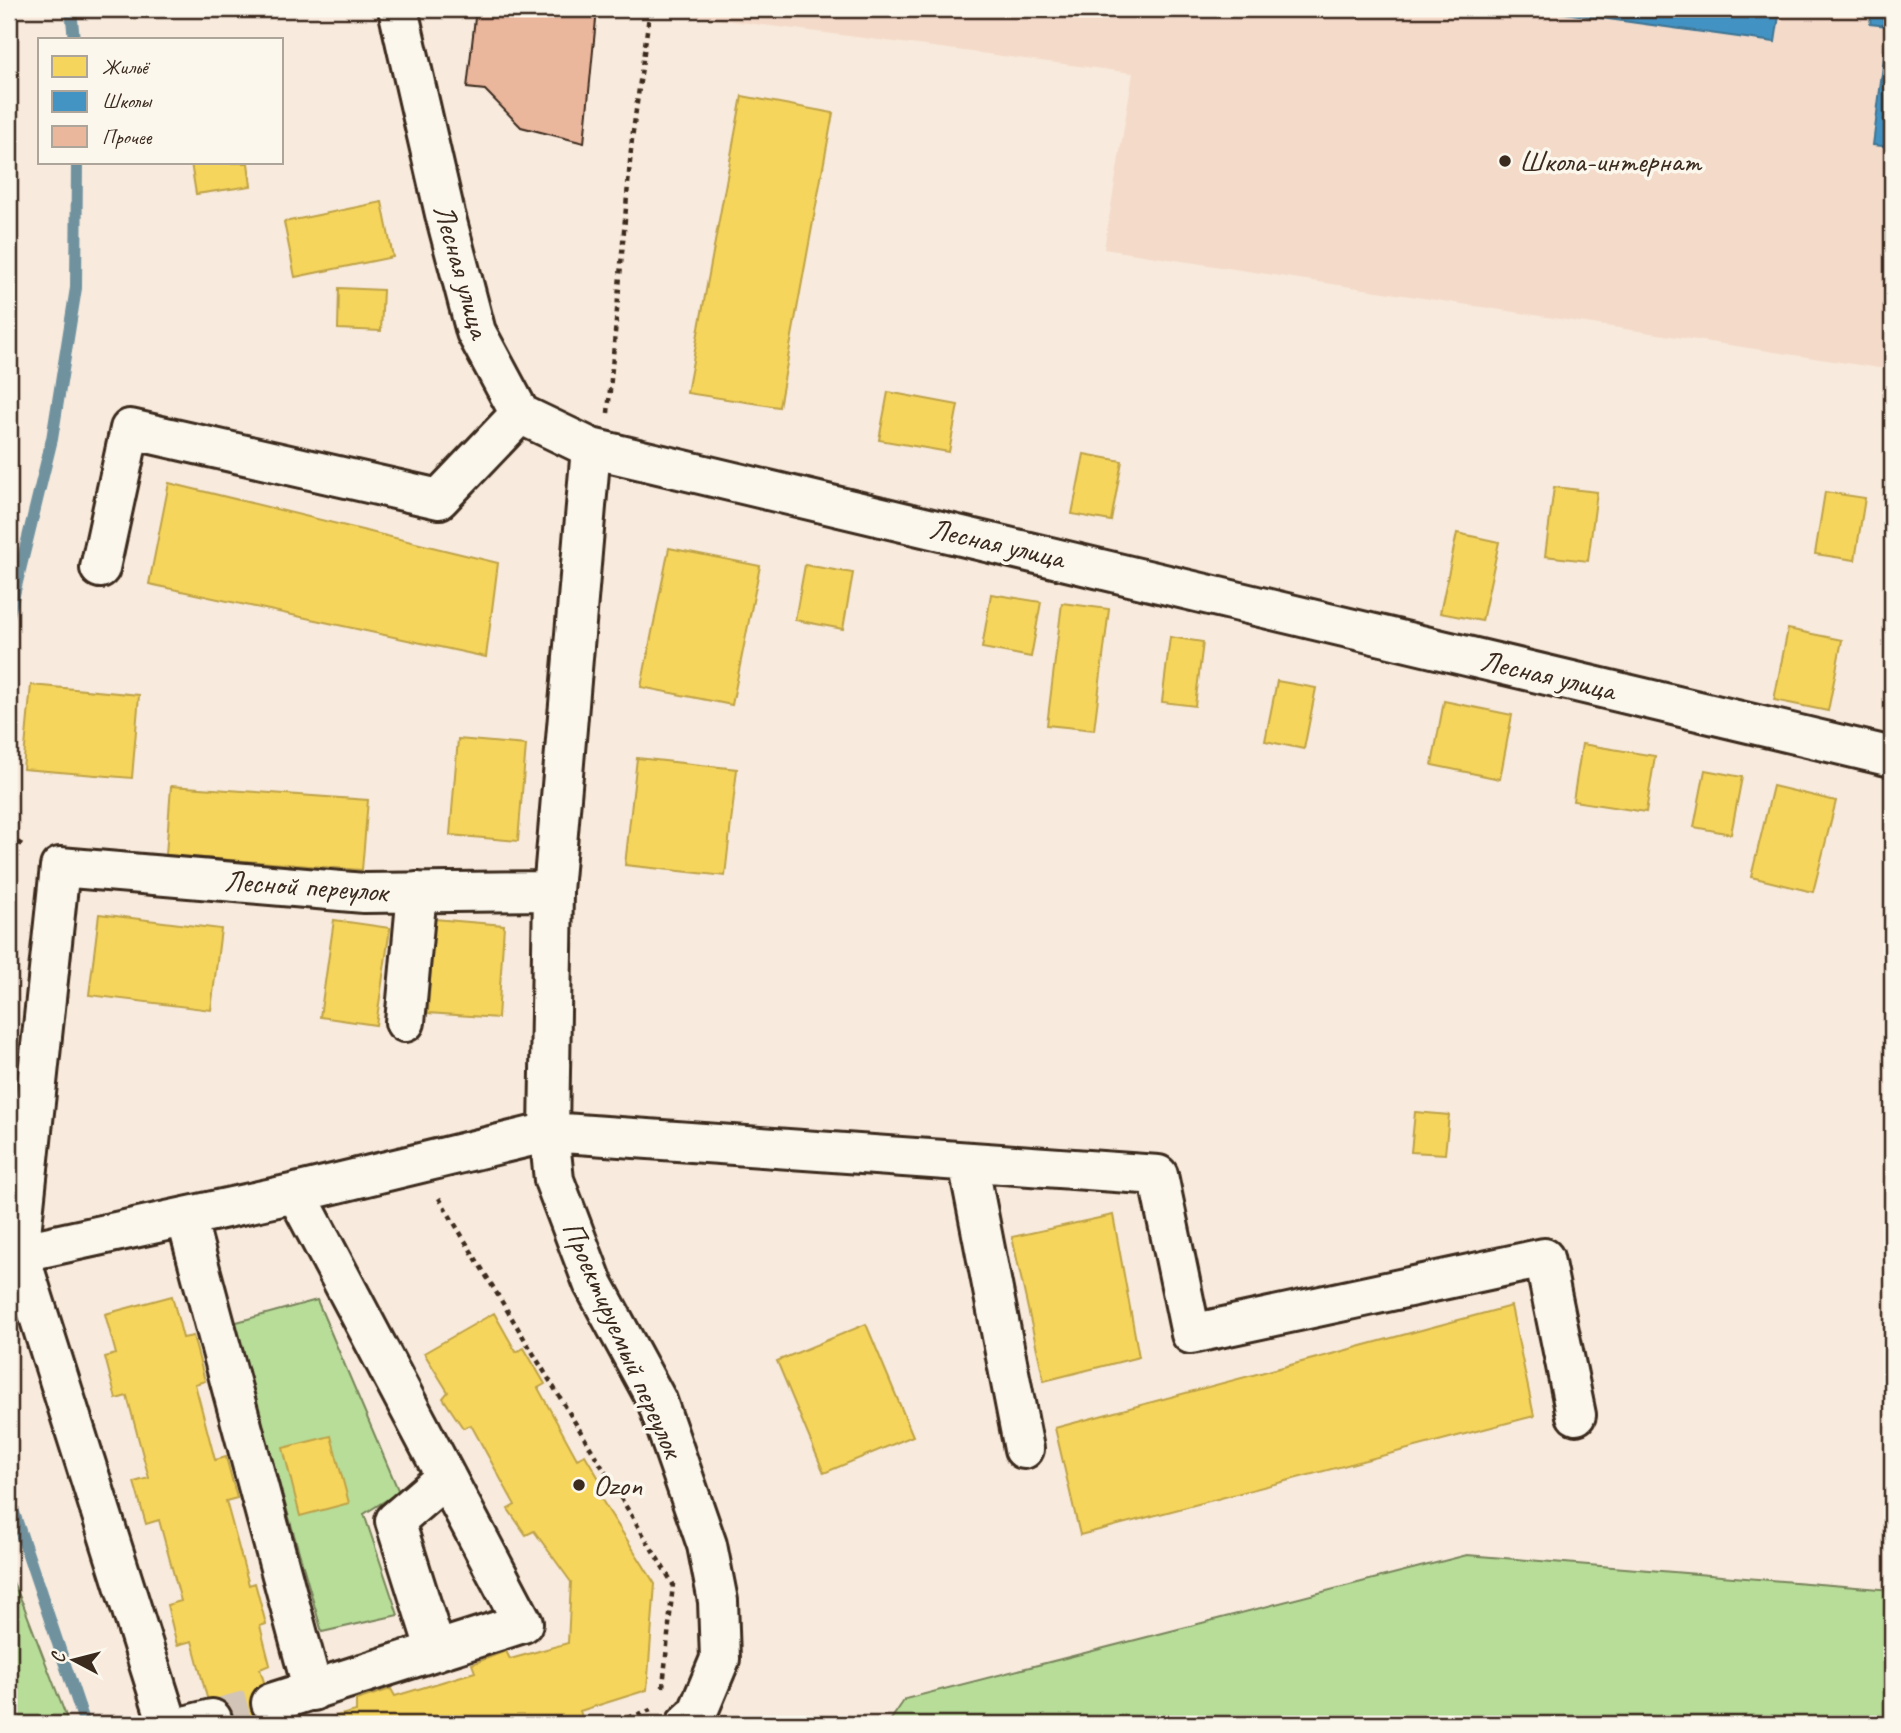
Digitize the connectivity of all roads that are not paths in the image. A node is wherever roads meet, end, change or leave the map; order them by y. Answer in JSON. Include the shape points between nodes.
{"nodes":[{"id":1,"x":398,"y":9,"type":"edge"},
{"id":2,"x":520,"y":414,"type":"junction"},
{"id":3,"x":607,"y":451,"type":"junction"},
{"id":4,"x":100,"y":568,"type":"dead end"},
{"id":5,"x":1892,"y":757,"type":"edge"},
{"id":6,"x":553,"y":891,"type":"junction"},
{"id":7,"x":417,"y":892,"type":"junction"},
{"id":8,"x":405,"y":1022,"type":"dead end"},
{"id":9,"x":549,"y":1132,"type":"junction"},
{"id":10,"x":968,"y":1161,"type":"junction"},
{"id":11,"x":296,"y":1193,"type":"junction"},
{"id":12,"x":186,"y":1217,"type":"junction"},
{"id":13,"x":14,"y":1254,"type":"edge"},
{"id":14,"x":1576,"y":1415,"type":"dead end"},
{"id":15,"x":1024,"y":1449,"type":"dead end"},
{"id":16,"x":446,"y":1477,"type":"junction"},
{"id":17,"x":436,"y":1651,"type":"junction"},
{"id":18,"x":313,"y":1691,"type":"junction"},
{"id":19,"x":271,"y":1703,"type":"tunnel mouth"},
{"id":20,"x":674,"y":1715,"type":"edge"},
{"id":21,"x":168,"y":1724,"type":"edge"}],
"edges":[{"from":1,"to":2,"type":"street","name":"Лесная улица","via":[[476,332]]},
{"from":2,"to":3,"type":"street","name":"Лесная улица"},
{"from":2,"to":4,"type":"street","via":[[439,499],[130,429]]},
{"from":3,"to":5,"type":"street","name":"Лесная улица"},
{"from":3,"to":6,"type":"street","name":"Проектируемый переулок"},
{"from":6,"to":7,"type":"street","name":"Лесной переулок"},
{"from":6,"to":9,"type":"street","name":"Проектируемый переулок"},
{"from":7,"to":8,"type":"street"},
{"from":7,"to":13,"type":"street","name":"Лесной переулок","via":[[364,893],[60,867]]},
{"from":9,"to":10,"type":"street"},
{"from":9,"to":11,"type":"street"},
{"from":9,"to":20,"type":"street","name":"Проектируемый переулок","via":[[554,1180],[593,1283],[657,1401],[708,1545],[718,1601],[720,1659],[697,1714]]},
{"from":10,"to":14,"type":"street","via":[[1158,1175],[1191,1334],[1544,1258]]},
{"from":10,"to":15,"type":"street"},
{"from":11,"to":12,"type":"street"},
{"from":11,"to":16,"type":"street"},
{"from":12,"to":13,"type":"street"},
{"from":12,"to":18,"type":"street"},
{"from":13,"to":21,"type":"street"},
{"from":16,"to":17,"type":"street","via":[[395,1521]]},
{"from":16,"to":17,"type":"street","via":[[523,1623]]},
{"from":17,"to":18,"type":"street"},
{"from":18,"to":19,"type":"street"}]}
